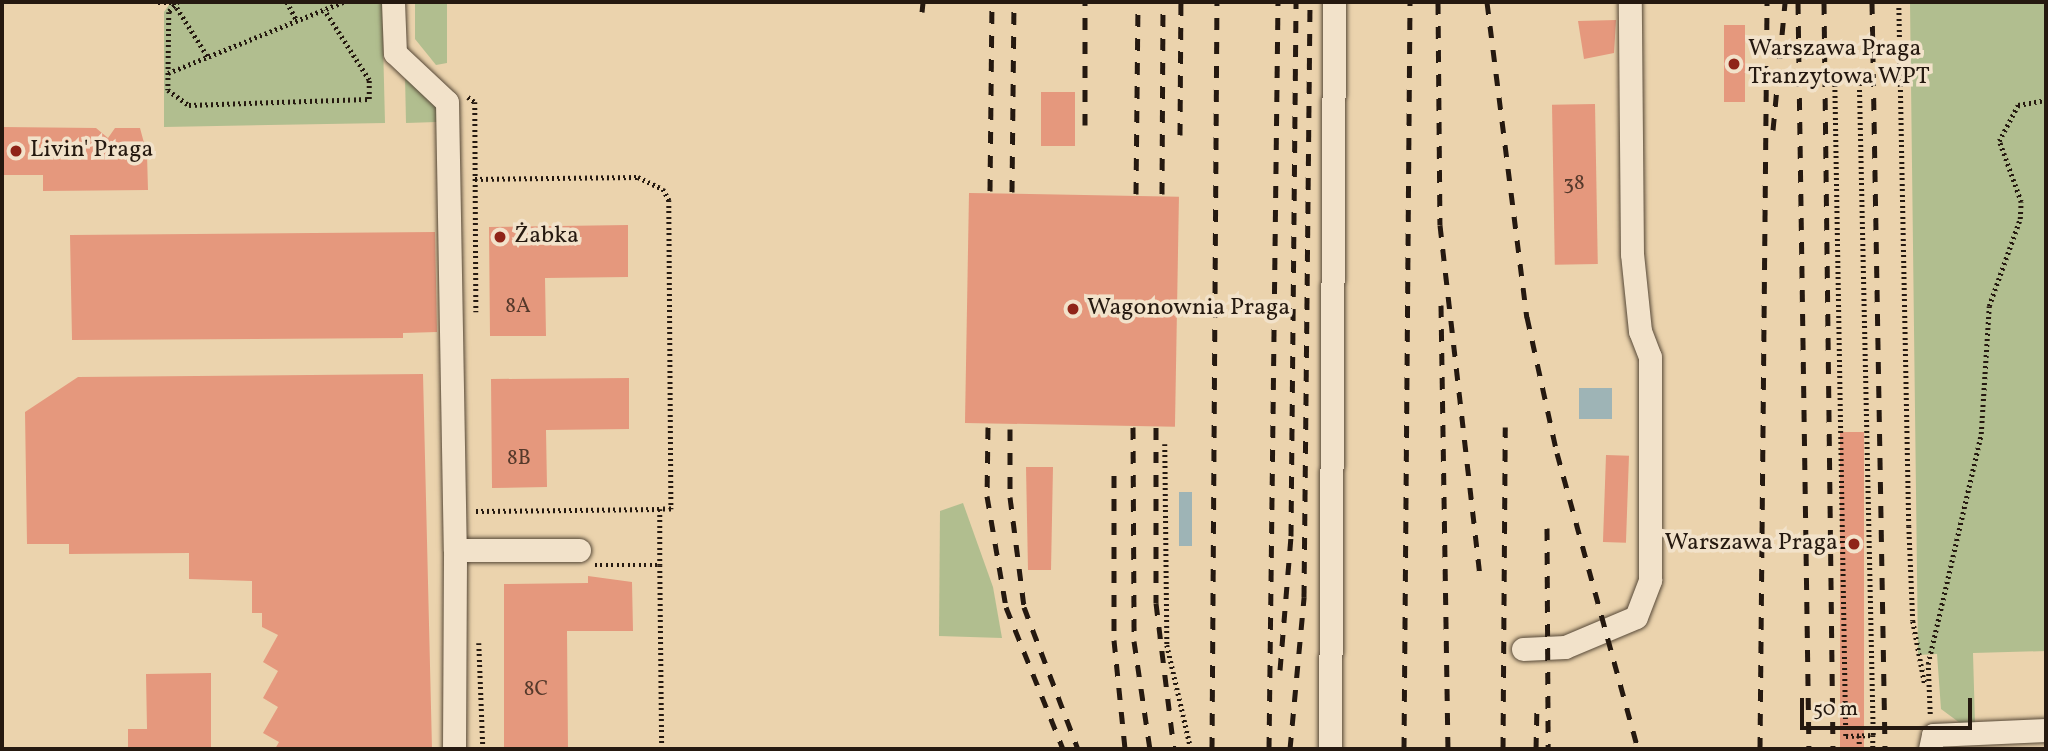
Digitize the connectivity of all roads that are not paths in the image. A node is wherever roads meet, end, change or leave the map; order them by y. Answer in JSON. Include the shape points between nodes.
{"nodes":[{"id":1,"x":393,"y":2,"type":"edge"},
{"id":2,"x":1334,"y":2,"type":"edge"},
{"id":3,"x":1630,"y":2,"type":"edge"},
{"id":4,"x":456,"y":550,"type":"junction"},
{"id":5,"x":580,"y":557,"type":"road end"},
{"id":6,"x":1523,"y":649,"type":"dead end"},
{"id":7,"x":2046,"y":730,"type":"edge"},
{"id":8,"x":1932,"y":742,"type":"edge"},
{"id":9,"x":454,"y":749,"type":"edge"},
{"id":10,"x":1329,"y":749,"type":"edge"}],
"edges":[{"from":1,"to":4,"type":"street","via":[[395,53],[447,103]]},
{"from":2,"to":10,"type":"street"},
{"from":3,"to":6,"type":"street","via":[[1632,254],[1640,331],[1650,357],[1650,580],[1636,617],[1564,647]]},
{"from":4,"to":5,"type":"street"},
{"from":4,"to":9,"type":"street"},
{"from":7,"to":8,"type":"street","via":[[1990,732]]}]}
